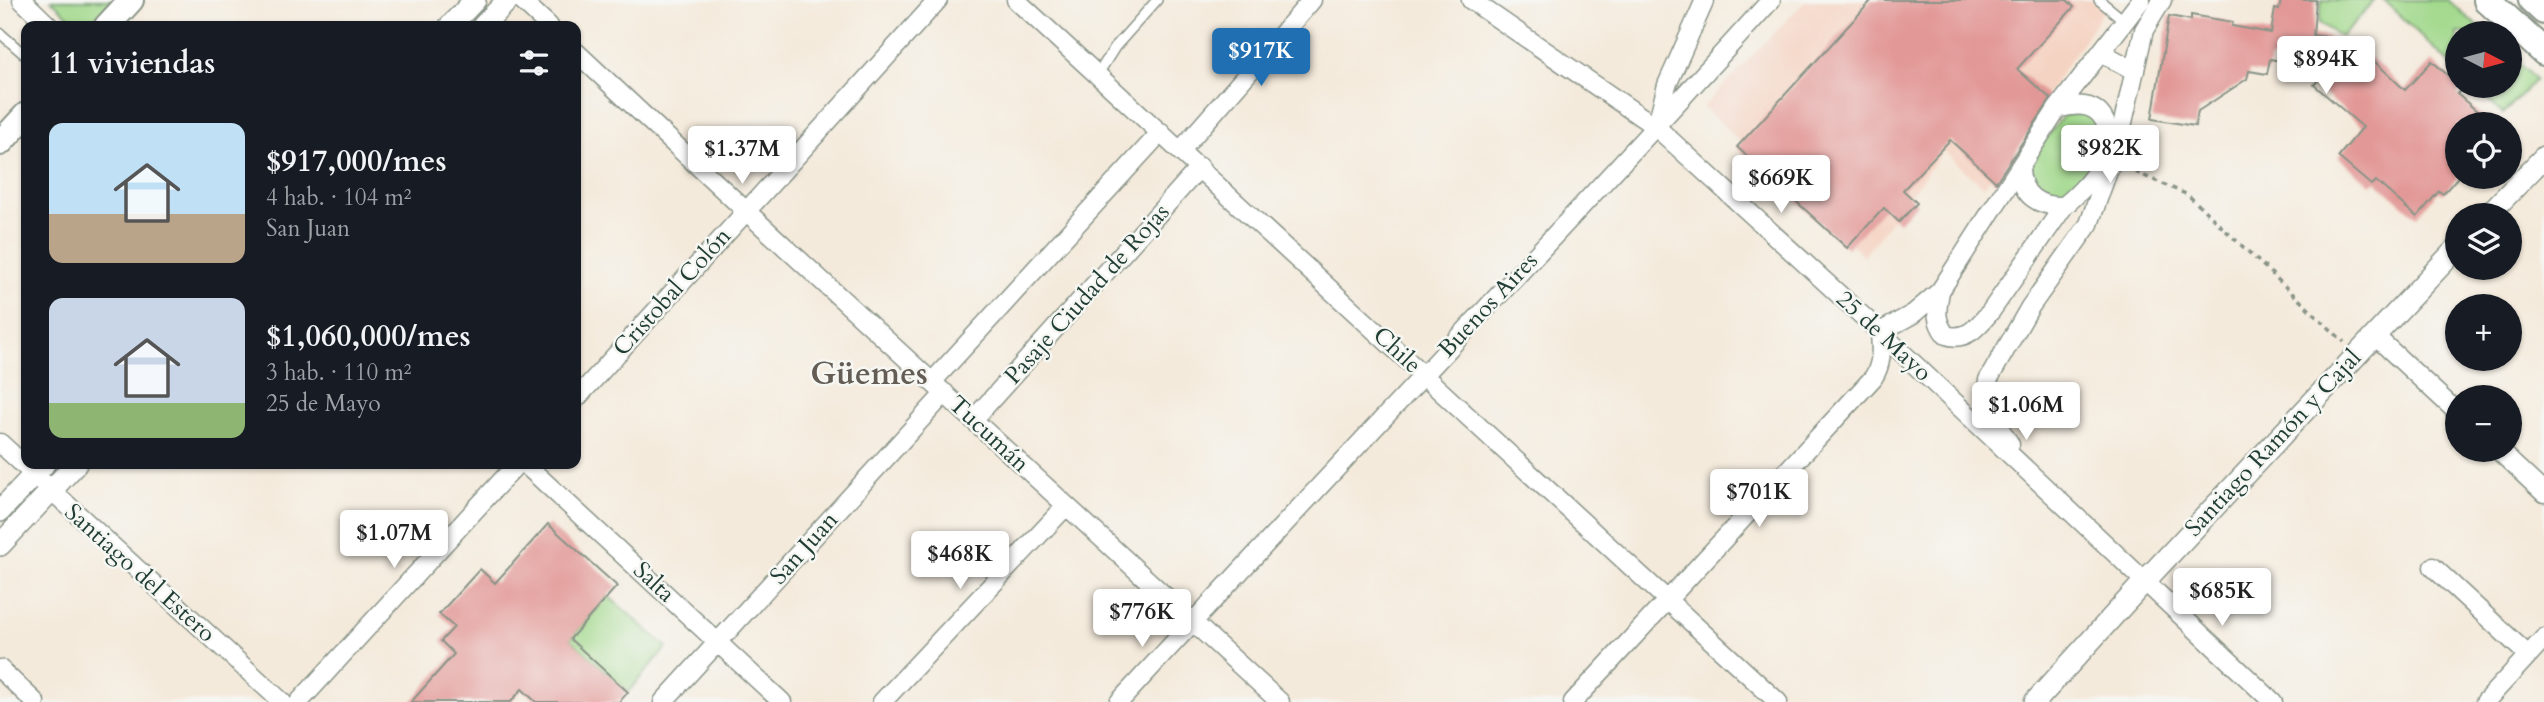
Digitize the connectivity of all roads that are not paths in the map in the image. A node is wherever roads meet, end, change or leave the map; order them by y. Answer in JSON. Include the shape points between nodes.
{"nodes":[{"id":1,"x":22,"y":0,"type":"edge"},
{"id":2,"x":131,"y":0,"type":"edge"},
{"id":3,"x":475,"y":0,"type":"edge"},
{"id":4,"x":508,"y":0,"type":"edge"},
{"id":5,"x":521,"y":0,"type":"edge"},
{"id":6,"x":938,"y":0,"type":"edge"},
{"id":7,"x":1016,"y":0,"type":"edge"},
{"id":8,"x":1157,"y":0,"type":"edge"},
{"id":9,"x":1312,"y":0,"type":"edge"},
{"id":10,"x":1471,"y":0,"type":"edge"},
{"id":11,"x":1705,"y":0,"type":"edge"},
{"id":12,"x":1771,"y":0,"type":"edge"},
{"id":13,"x":2099,"y":0,"type":"edge"},
{"id":14,"x":2141,"y":0,"type":"edge"},
{"id":15,"x":2487,"y":0,"type":"edge"},
{"id":16,"x":2532,"y":0,"type":"edge"},
{"id":17,"x":2160,"y":2,"type":"edge"},
{"id":18,"x":1495,"y":7,"type":"edge"},
{"id":19,"x":2544,"y":11,"type":"edge"},
{"id":20,"x":44,"y":21,"type":"edge"},
{"id":21,"x":112,"y":21,"type":"edge"},
{"id":22,"x":455,"y":21,"type":"edge"},
{"id":23,"x":488,"y":21,"type":"edge"},
{"id":24,"x":544,"y":21,"type":"edge"},
{"id":25,"x":2125,"y":21,"type":"junction"},
{"id":26,"x":2144,"y":30,"type":"junction"},
{"id":27,"x":0,"y":33,"type":"edge"},
{"id":28,"x":2544,"y":51,"type":"edge"},
{"id":29,"x":21,"y":52,"type":"edge"},
{"id":30,"x":2102,"y":54,"type":"junction"},
{"id":31,"x":581,"y":57,"type":"edge"},
{"id":32,"x":2135,"y":71,"type":"junction"},
{"id":33,"x":1098,"y":74,"type":"junction"},
{"id":34,"x":2057,"y":109,"type":"junction"},
{"id":35,"x":21,"y":121,"type":"edge"},
{"id":36,"x":1656,"y":127,"type":"junction"},
{"id":37,"x":1161,"y":132,"type":"junction"},
{"id":38,"x":2114,"y":141,"type":"junction"},
{"id":39,"x":0,"y":144,"type":"edge"},
{"id":40,"x":1181,"y":150,"type":"junction"},
{"id":41,"x":2544,"y":157,"type":"edge"},
{"id":42,"x":1200,"y":167,"type":"junction"},
{"id":43,"x":2020,"y":169,"type":"junction"},
{"id":44,"x":2500,"y":203,"type":"edge"},
{"id":45,"x":2064,"y":206,"type":"junction"},
{"id":46,"x":746,"y":211,"type":"junction"},
{"id":47,"x":2445,"y":260,"type":"edge"},
{"id":48,"x":1940,"y":291,"type":"junction"},
{"id":49,"x":1880,"y":332,"type":"junction"},
{"id":50,"x":2374,"y":334,"type":"junction"},
{"id":51,"x":1423,"y":374,"type":"junction"},
{"id":52,"x":939,"y":388,"type":"junction"},
{"id":53,"x":581,"y":393,"type":"edge"},
{"id":54,"x":2445,"y":401,"type":"edge"},
{"id":55,"x":973,"y":420,"type":"junction"},
{"id":56,"x":0,"y":443,"type":"edge"},
{"id":57,"x":21,"y":457,"type":"edge"},
{"id":58,"x":2511,"y":462,"type":"edge"},
{"id":59,"x":2026,"y":468,"type":"junction"},
{"id":60,"x":39,"y":469,"type":"edge"},
{"id":61,"x":71,"y":469,"type":"edge"},
{"id":62,"x":512,"y":469,"type":"edge"},
{"id":63,"x":530,"y":469,"type":"edge"},
{"id":64,"x":51,"y":491,"type":"junction"},
{"id":65,"x":2544,"y":493,"type":"edge"},
{"id":66,"x":1066,"y":506,"type":"junction"},
{"id":67,"x":0,"y":511,"type":"edge"},
{"id":68,"x":0,"y":545,"type":"edge"},
{"id":69,"x":2433,"y":567,"type":"dead end"},
{"id":70,"x":2144,"y":582,"type":"junction"},
{"id":71,"x":1667,"y":600,"type":"junction"},
{"id":72,"x":1192,"y":622,"type":"junction"},
{"id":73,"x":2544,"y":638,"type":"edge"},
{"id":74,"x":718,"y":642,"type":"junction"},
{"id":75,"x":2528,"y":655,"type":"junction"},
{"id":76,"x":0,"y":669,"type":"edge"},
{"id":77,"x":36,"y":702,"type":"edge"},
{"id":78,"x":282,"y":702,"type":"edge"},
{"id":79,"x":299,"y":702,"type":"edge"},
{"id":80,"x":663,"y":702,"type":"edge"},
{"id":81,"x":782,"y":702,"type":"edge"},
{"id":82,"x":882,"y":702,"type":"edge"},
{"id":83,"x":1119,"y":702,"type":"edge"},
{"id":84,"x":1280,"y":702,"type":"edge"},
{"id":85,"x":1573,"y":702,"type":"edge"},
{"id":86,"x":1778,"y":702,"type":"edge"},
{"id":87,"x":2035,"y":702,"type":"edge"},
{"id":88,"x":2273,"y":702,"type":"edge"},
{"id":89,"x":2486,"y":702,"type":"edge"}],
"edges":[{"from":1,"to":20,"type":"street"},
{"from":2,"to":21,"type":"main road"},
{"from":3,"to":22,"type":"street"},
{"from":4,"to":23,"type":"street"},
{"from":5,"to":24,"type":"street"},
{"from":6,"to":46,"type":"street","name":"Cristobal Colón"},
{"from":7,"to":33,"type":"street","name":"Chile"},
{"from":8,"to":33,"type":"lane","via":[[1115,47]]},
{"from":9,"to":40,"type":"street"},
{"from":10,"to":18,"type":"street","name":"25 de Mayo"},
{"from":11,"to":36,"type":"street","via":[[1667,85]]},
{"from":12,"to":36,"type":"street","name":"Buenos Aires"},
{"from":13,"to":25,"type":"lane"},
{"from":14,"to":25,"type":"street"},
{"from":15,"to":28,"type":"main road"},
{"from":16,"to":19,"type":"main road"},
{"from":17,"to":26,"type":"street"},
{"from":18,"to":36,"type":"street","name":"25 de Mayo"},
{"from":25,"to":26,"type":"street"},
{"from":25,"to":30,"type":"street"},
{"from":26,"to":32,"type":"street"},
{"from":27,"to":29,"type":"lane"},
{"from":30,"to":32,"type":"street"},
{"from":30,"to":34,"type":"street"},
{"from":31,"to":46,"type":"street","name":"Tucumán"},
{"from":32,"to":38,"type":"street"},
{"from":33,"to":37,"type":"street","name":"Chile"},
{"from":34,"to":38,"type":"street","via":[[2081,104],[2093,107]]},
{"from":34,"to":43,"type":"street"},
{"from":35,"to":39,"type":"main road"},
{"from":36,"to":49,"type":"street","name":"25 de Mayo"},
{"from":36,"to":51,"type":"street","name":"Buenos Aires"},
{"from":37,"to":40,"type":"street","name":"Chile"},
{"from":37,"to":52,"type":"street","name":"San Juan"},
{"from":38,"to":45,"type":"street","via":[[2091,179]]},
{"from":38,"to":59,"type":"street","via":[[2089,224],[2030,307],[1988,380],[1990,414]]},
{"from":40,"to":42,"type":"street","name":"Chile"},
{"from":41,"to":44,"type":"street"},
{"from":42,"to":51,"type":"street","name":"Chile"},
{"from":42,"to":55,"type":"street","name":"Pasaje Ciudad de Rojas"},
{"from":43,"to":45,"type":"street","via":[[2031,198],[2045,205]]},
{"from":43,"to":48,"type":"street"},
{"from":45,"to":48,"type":"street","via":[[1998,302],[1962,337],[1946,335],[1940,327],[1936,316]]},
{"from":46,"to":52,"type":"street","name":"Tucumán"},
{"from":46,"to":53,"type":"street","name":"Cristobal Colón"},
{"from":47,"to":50,"type":"street","name":"Santiago Ramón y Cajal"},
{"from":48,"to":49,"type":"street","via":[[1913,314]]},
{"from":49,"to":59,"type":"street","name":"25 de Mayo"},
{"from":49,"to":71,"type":"street","via":[[1882,355],[1873,378]]},
{"from":50,"to":54,"type":"street"},
{"from":50,"to":70,"type":"street","name":"Santiago Ramón y Cajal"},
{"from":51,"to":71,"type":"street","name":"Chile"},
{"from":51,"to":72,"type":"street","name":"Buenos Aires"},
{"from":52,"to":55,"type":"street","name":"Tucumán"},
{"from":52,"to":74,"type":"street","name":"San Juan"},
{"from":55,"to":66,"type":"street","name":"Tucumán"},
{"from":56,"to":57,"type":"street","name":"Santiago del Estero"},
{"from":58,"to":65,"type":"street"},
{"from":59,"to":70,"type":"street","name":"25 de Mayo"},
{"from":60,"to":64,"type":"street","name":"Santiago del Estero"},
{"from":60,"to":67,"type":"street"},
{"from":61,"to":64,"type":"street"},
{"from":62,"to":79,"type":"street"},
{"from":63,"to":74,"type":"street","name":"Salta"},
{"from":64,"to":68,"type":"street"},
{"from":64,"to":78,"type":"street","name":"Santiago del Estero"},
{"from":66,"to":72,"type":"street","name":"Tucumán"},
{"from":66,"to":82,"type":"street"},
{"from":69,"to":75,"type":"street"},
{"from":70,"to":87,"type":"street","name":"Santiago Ramón y Cajal"},
{"from":70,"to":88,"type":"street","name":"25 de Mayo"},
{"from":71,"to":85,"type":"street"},
{"from":71,"to":86,"type":"street","name":"Chile"},
{"from":72,"to":83,"type":"street","name":"Buenos Aires"},
{"from":72,"to":84,"type":"street","name":"Tucumán"},
{"from":73,"to":75,"type":"street"},
{"from":74,"to":80,"type":"street","name":"San Juan"},
{"from":74,"to":81,"type":"street","name":"Salta"},
{"from":75,"to":89,"type":"street"},
{"from":76,"to":77,"type":"street"}]}
